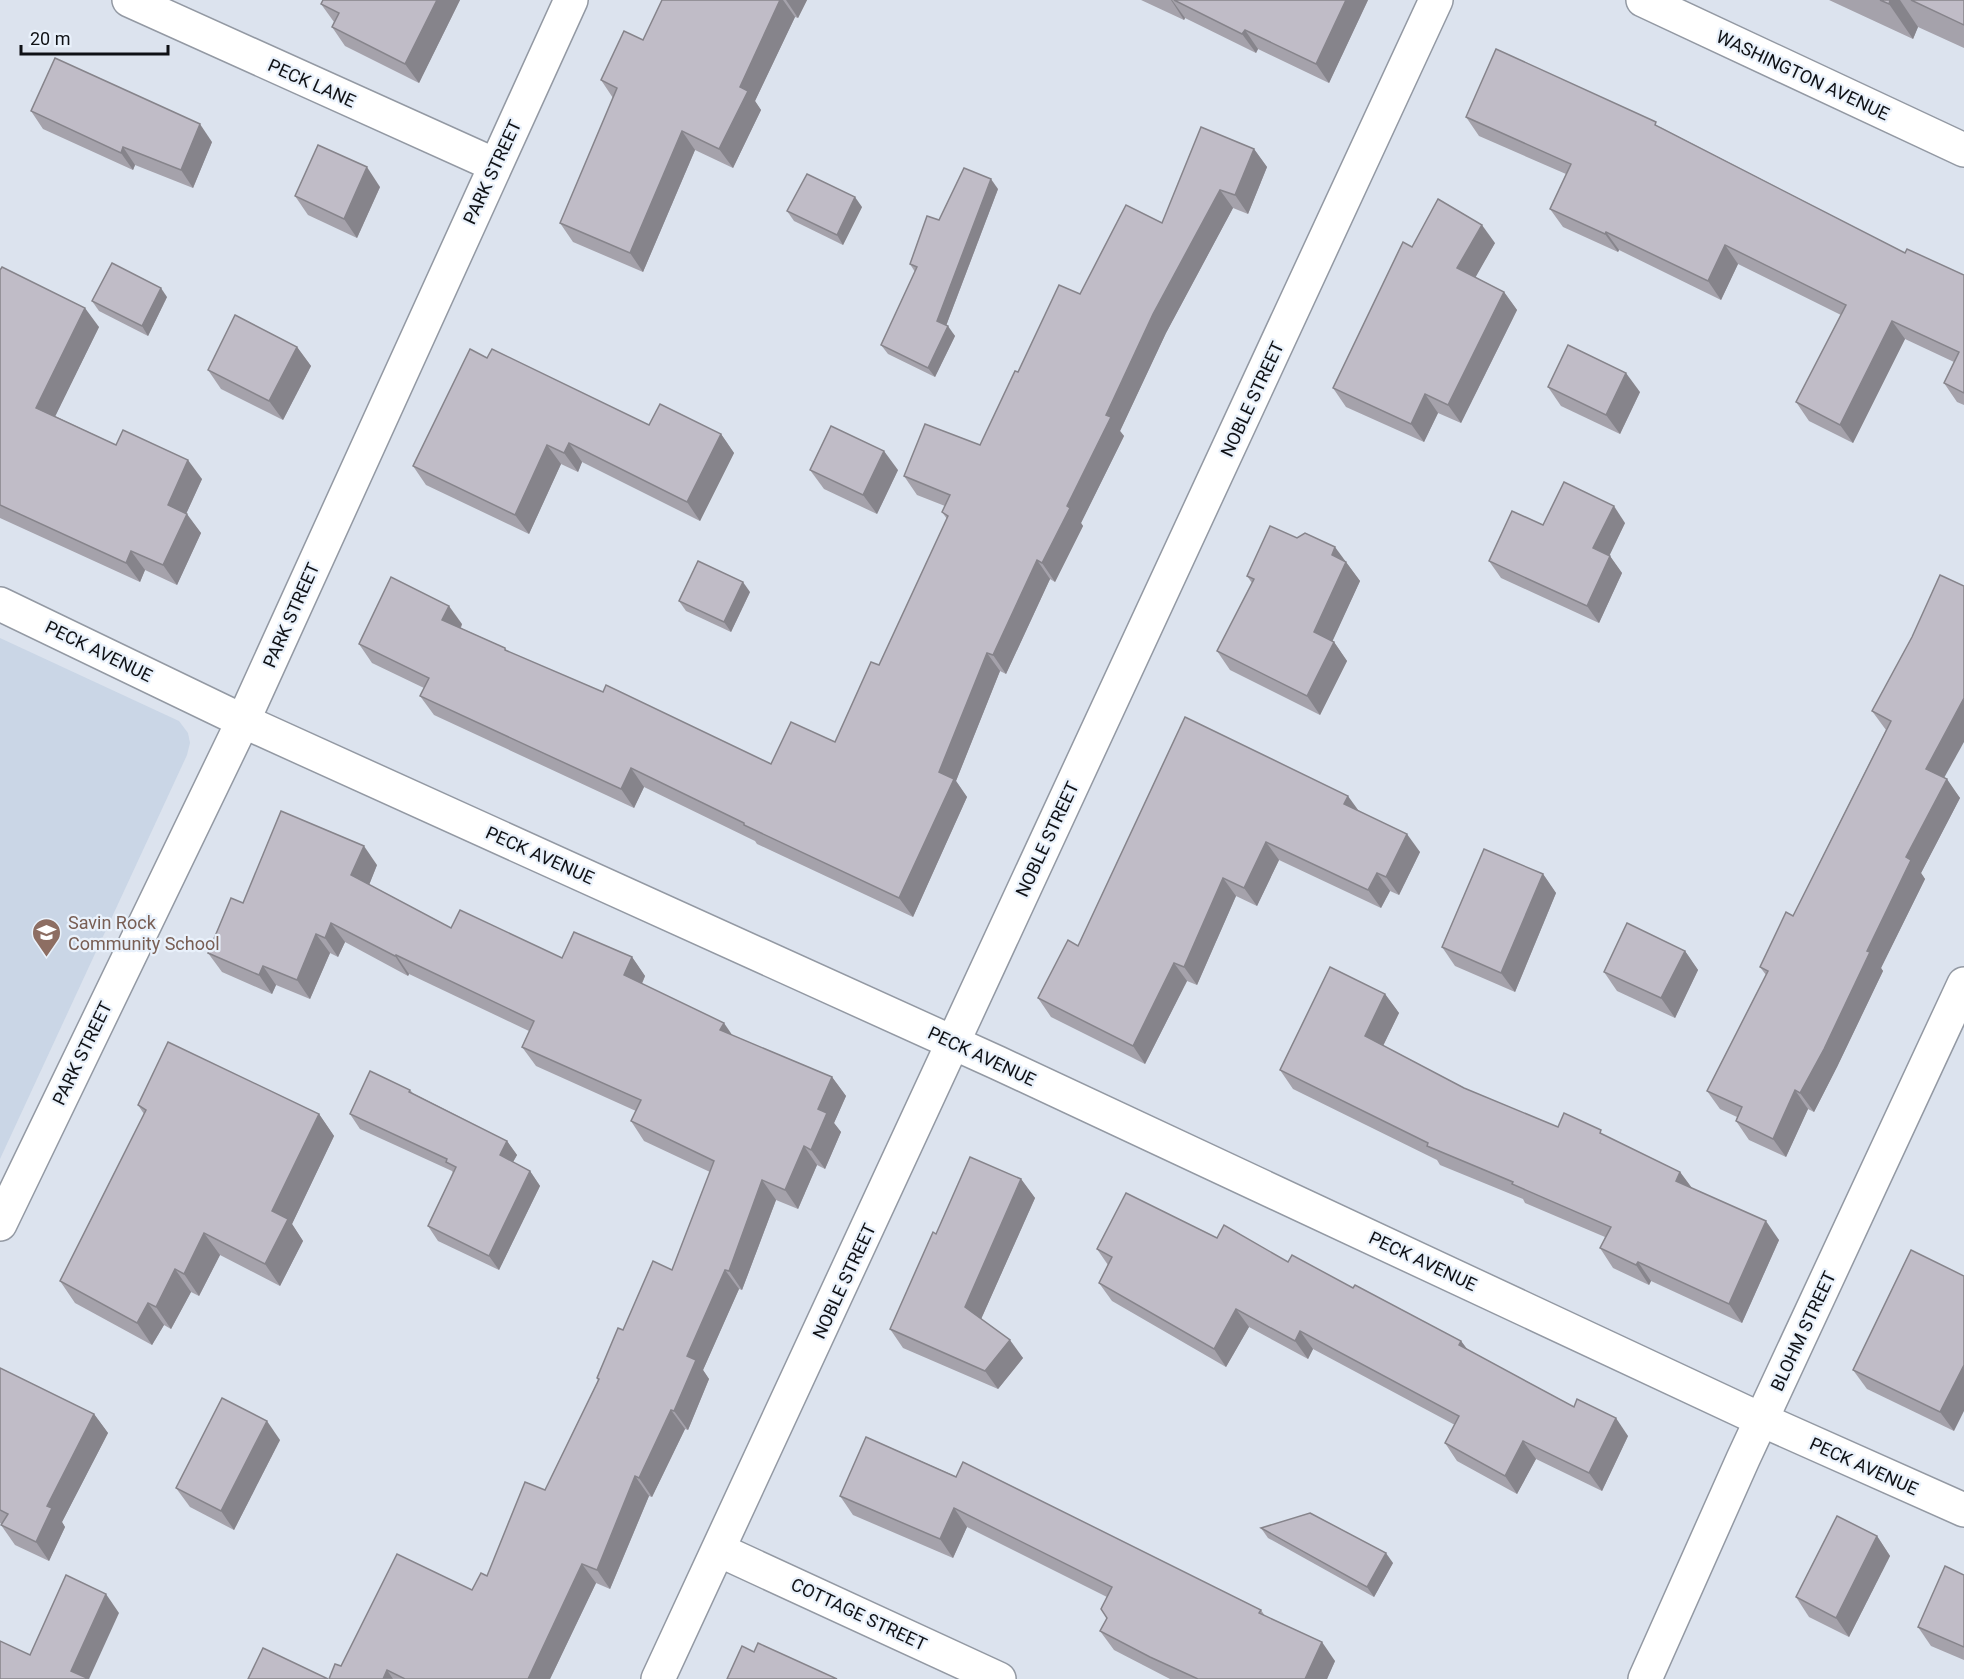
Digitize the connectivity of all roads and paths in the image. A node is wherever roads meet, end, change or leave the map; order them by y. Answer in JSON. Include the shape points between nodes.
{"nodes":[{"id":1,"x":129,"y":0,"type":"edge"},
{"id":2,"x":571,"y":0,"type":"edge"},
{"id":3,"x":1436,"y":0,"type":"edge"},
{"id":4,"x":1643,"y":0,"type":"edge"},
{"id":5,"x":1964,"y":150,"type":"edge"},
{"id":6,"x":495,"y":165,"type":"junction"},
{"id":7,"x":0,"y":604,"type":"edge"},
{"id":8,"x":243,"y":721,"type":"junction"},
{"id":9,"x":1964,"y":984,"type":"edge"},
{"id":10,"x":954,"y":1043,"type":"junction"},
{"id":11,"x":0,"y":1224,"type":"edge"},
{"id":12,"x":1762,"y":1420,"type":"junction"},
{"id":13,"x":1964,"y":1510,"type":"edge"},
{"id":14,"x":719,"y":1550,"type":"junction"},
{"id":15,"x":658,"y":1679,"type":"edge"},
{"id":16,"x":999,"y":1679,"type":"edge"},
{"id":17,"x":1645,"y":1679,"type":"edge"}],
"edges":[{"from":1,"to":6,"type":"street","name":"PECK LANE"},
{"from":2,"to":6,"type":"street","name":"PARK STREET"},
{"from":3,"to":10,"type":"street","name":"NOBLE STREET"},
{"from":4,"to":5,"type":"street","name":"WASHINGTON AVENUE"},
{"from":6,"to":8,"type":"street","name":"PARK STREET"},
{"from":7,"to":8,"type":"street","name":"PECK AVENUE"},
{"from":8,"to":10,"type":"street","name":"PECK AVENUE"},
{"from":8,"to":11,"type":"street","name":"PARK STREET"},
{"from":9,"to":12,"type":"street","name":"BLOHM STREET"},
{"from":10,"to":12,"type":"street","name":"PECK AVENUE"},
{"from":10,"to":14,"type":"street","name":"NOBLE STREET"},
{"from":12,"to":13,"type":"street","name":"PECK AVENUE"},
{"from":12,"to":17,"type":"street","name":"BLOHM STREET"},
{"from":14,"to":15,"type":"street","name":"NOBLE STREET"},
{"from":14,"to":16,"type":"street","name":"COTTAGE STREET"}]}
